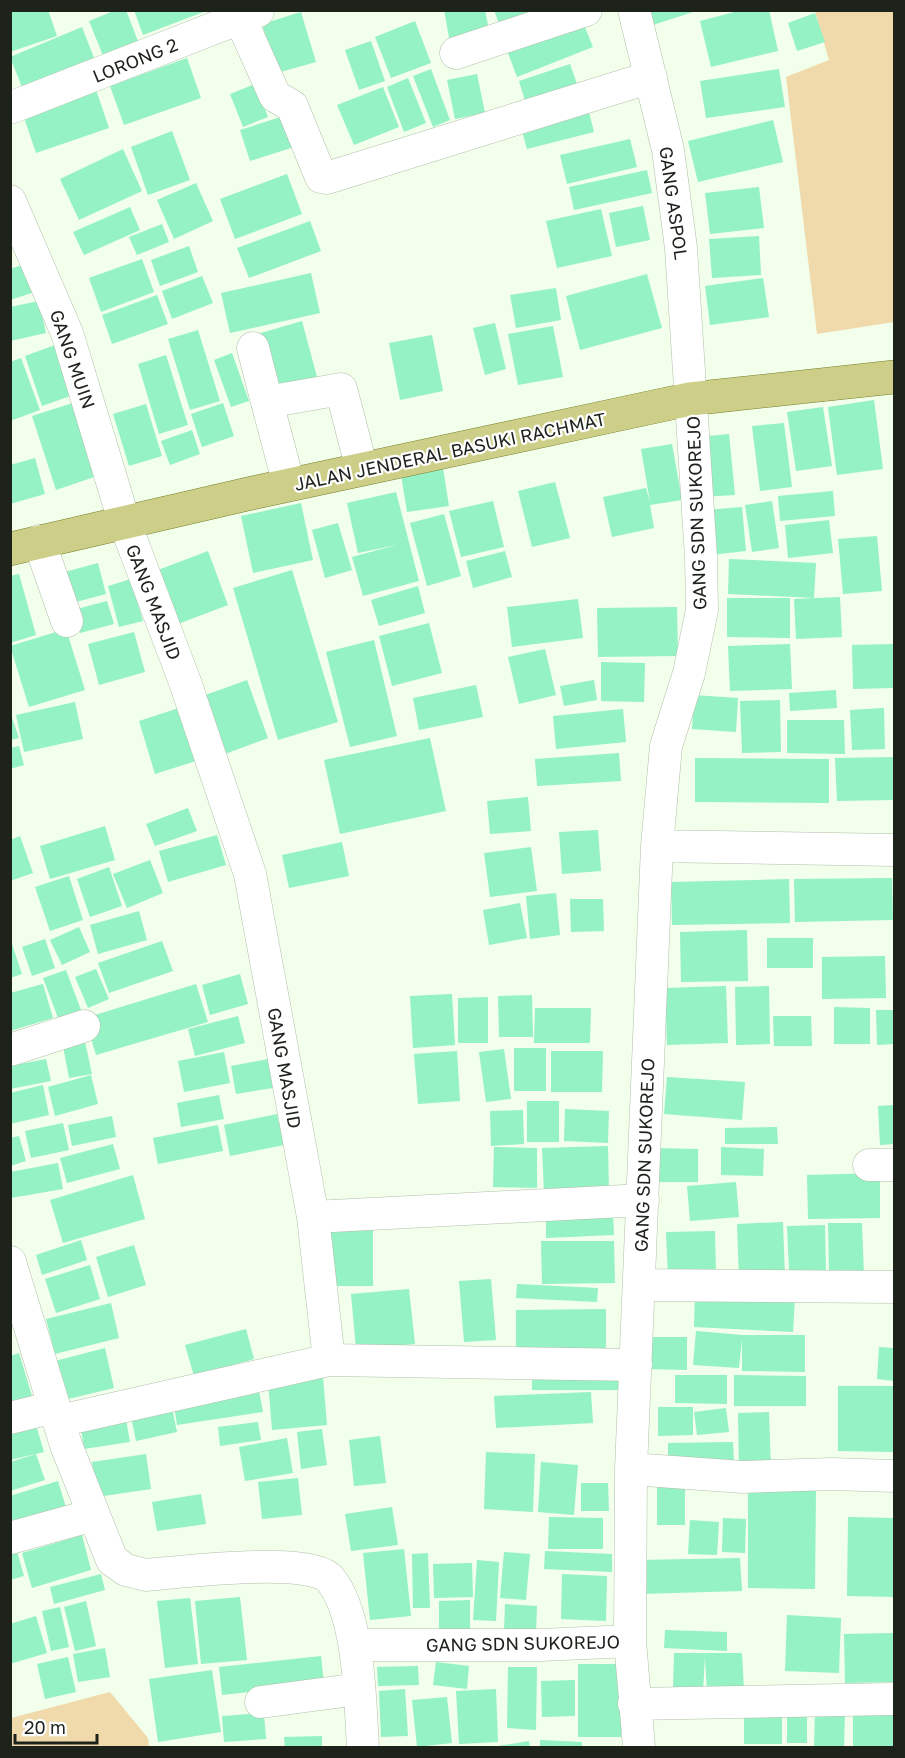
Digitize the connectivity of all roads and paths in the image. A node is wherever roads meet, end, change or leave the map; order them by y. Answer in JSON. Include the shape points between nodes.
{"nodes":[{"id":1,"x":586,"y":10,"type":"edge"},
{"id":2,"x":634,"y":10,"type":"edge"},
{"id":3,"x":249,"y":14,"type":"edge"},
{"id":4,"x":456,"y":53,"type":"dead end"},
{"id":5,"x":651,"y":77,"type":"junction"},
{"id":6,"x":10,"y":108,"type":"edge"},
{"id":7,"x":10,"y":201,"type":"edge"},
{"id":8,"x":22,"y":259,"type":"edge"},
{"id":9,"x":253,"y":348,"type":"dead end"},
{"id":10,"x":894,"y":377,"type":"edge"},
{"id":11,"x":690,"y":399,"type":"junction"},
{"id":12,"x":267,"y":402,"type":"junction"},
{"id":13,"x":362,"y":469,"type":"junction"},
{"id":14,"x":289,"y":485,"type":"junction"},
{"id":15,"x":124,"y":521,"type":"junction"},
{"id":16,"x":25,"y":545,"type":"edge"},
{"id":17,"x":67,"y":621,"type":"dead end"},
{"id":18,"x":657,"y":846,"type":"junction"},
{"id":19,"x":894,"y":850,"type":"edge"},
{"id":20,"x":84,"y":1026,"type":"dead end"},
{"id":21,"x":10,"y":1050,"type":"edge"},
{"id":22,"x":643,"y":1200,"type":"junction"},
{"id":23,"x":313,"y":1217,"type":"junction"},
{"id":24,"x":10,"y":1262,"type":"edge"},
{"id":25,"x":640,"y":1285,"type":"junction"},
{"id":26,"x":894,"y":1287,"type":"edge"},
{"id":27,"x":329,"y":1360,"type":"junction"},
{"id":28,"x":636,"y":1365,"type":"junction"},
{"id":29,"x":56,"y":1414,"type":"junction"},
{"id":30,"x":10,"y":1418,"type":"edge"},
{"id":31,"x":631,"y":1469,"type":"junction"},
{"id":32,"x":894,"y":1476,"type":"edge"},
{"id":33,"x":93,"y":1515,"type":"junction"},
{"id":34,"x":10,"y":1538,"type":"edge"},
{"id":35,"x":630,"y":1641,"type":"junction"},
{"id":36,"x":355,"y":1645,"type":"junction"},
{"id":37,"x":359,"y":1689,"type":"junction"},
{"id":38,"x":894,"y":1700,"type":"edge"},
{"id":39,"x":261,"y":1702,"type":"dead end"},
{"id":40,"x":634,"y":1704,"type":"junction"},
{"id":41,"x":639,"y":1747,"type":"edge"},
{"id":42,"x":363,"y":1748,"type":"edge"}],
"edges":[{"from":1,"to":4,"type":"street"},
{"from":2,"to":5,"type":"street","name":"GANG ASPOL"},
{"from":3,"to":5,"type":"street","via":[[275,96],[292,106],[321,177],[327,178]]},
{"from":3,"to":6,"type":"street","name":"LORONG 2"},
{"from":5,"to":11,"type":"street","name":"GANG ASPOL","via":[[668,150],[681,248]]},
{"from":7,"to":8,"type":"street","name":"GANG MUIN"},
{"from":8,"to":15,"type":"street","name":"GANG MUIN","via":[[67,333]]},
{"from":9,"to":12,"type":"street"},
{"from":10,"to":11,"type":"main road","name":"JALAN JENDERAL BASUKI RACHMAT"},
{"from":11,"to":13,"type":"main road","name":"JALAN JENDERAL BASUKI RACHMAT"},
{"from":11,"to":18,"type":"street","name":"GANG SDN SUKOREJO","via":[[702,610],[689,673],[666,746]]},
{"from":12,"to":13,"type":"street","via":[[341,389]]},
{"from":12,"to":14,"type":"street"},
{"from":13,"to":14,"type":"main road","name":"JALAN JENDERAL BASUKI RACHMAT"},
{"from":14,"to":15,"type":"main road","name":"JALAN JENDERAL BASUKI RACHMAT"},
{"from":15,"to":16,"type":"main road","name":"JALAN JENDERAL BASUKI RACHMAT"},
{"from":15,"to":23,"type":"street","name":"GANG MASJID","via":[[185,682],[250,874]]},
{"from":16,"to":17,"type":"street"},
{"from":18,"to":19,"type":"street"},
{"from":18,"to":22,"type":"street","name":"GANG SDN SUKOREJO"},
{"from":20,"to":21,"type":"street"},
{"from":22,"to":23,"type":"street"},
{"from":22,"to":25,"type":"street","name":"GANG SDN SUKOREJO"},
{"from":23,"to":27,"type":"street","name":"GANG MASJID"},
{"from":24,"to":29,"type":"street"},
{"from":25,"to":26,"type":"street"},
{"from":25,"to":28,"type":"street","name":"GANG SDN SUKOREJO"},
{"from":27,"to":28,"type":"street"},
{"from":27,"to":29,"type":"street"},
{"from":28,"to":31,"type":"street","name":"GANG SDN SUKOREJO"},
{"from":29,"to":30,"type":"street"},
{"from":29,"to":33,"type":"street"},
{"from":31,"to":32,"type":"street","via":[[743,1477]]},
{"from":31,"to":35,"type":"street","name":"GANG SDN SUKOREJO"},
{"from":33,"to":34,"type":"street"},
{"from":33,"to":36,"type":"street","via":[[112,1560],[126,1570],[146,1575],[280,1566],[307,1569],[330,1578],[344,1602]]},
{"from":35,"to":36,"type":"street","name":"GANG SDN SUKOREJO"},
{"from":35,"to":40,"type":"street"},
{"from":36,"to":37,"type":"street"},
{"from":37,"to":39,"type":"street"},
{"from":37,"to":42,"type":"street"},
{"from":38,"to":40,"type":"street"},
{"from":40,"to":41,"type":"street"}]}
